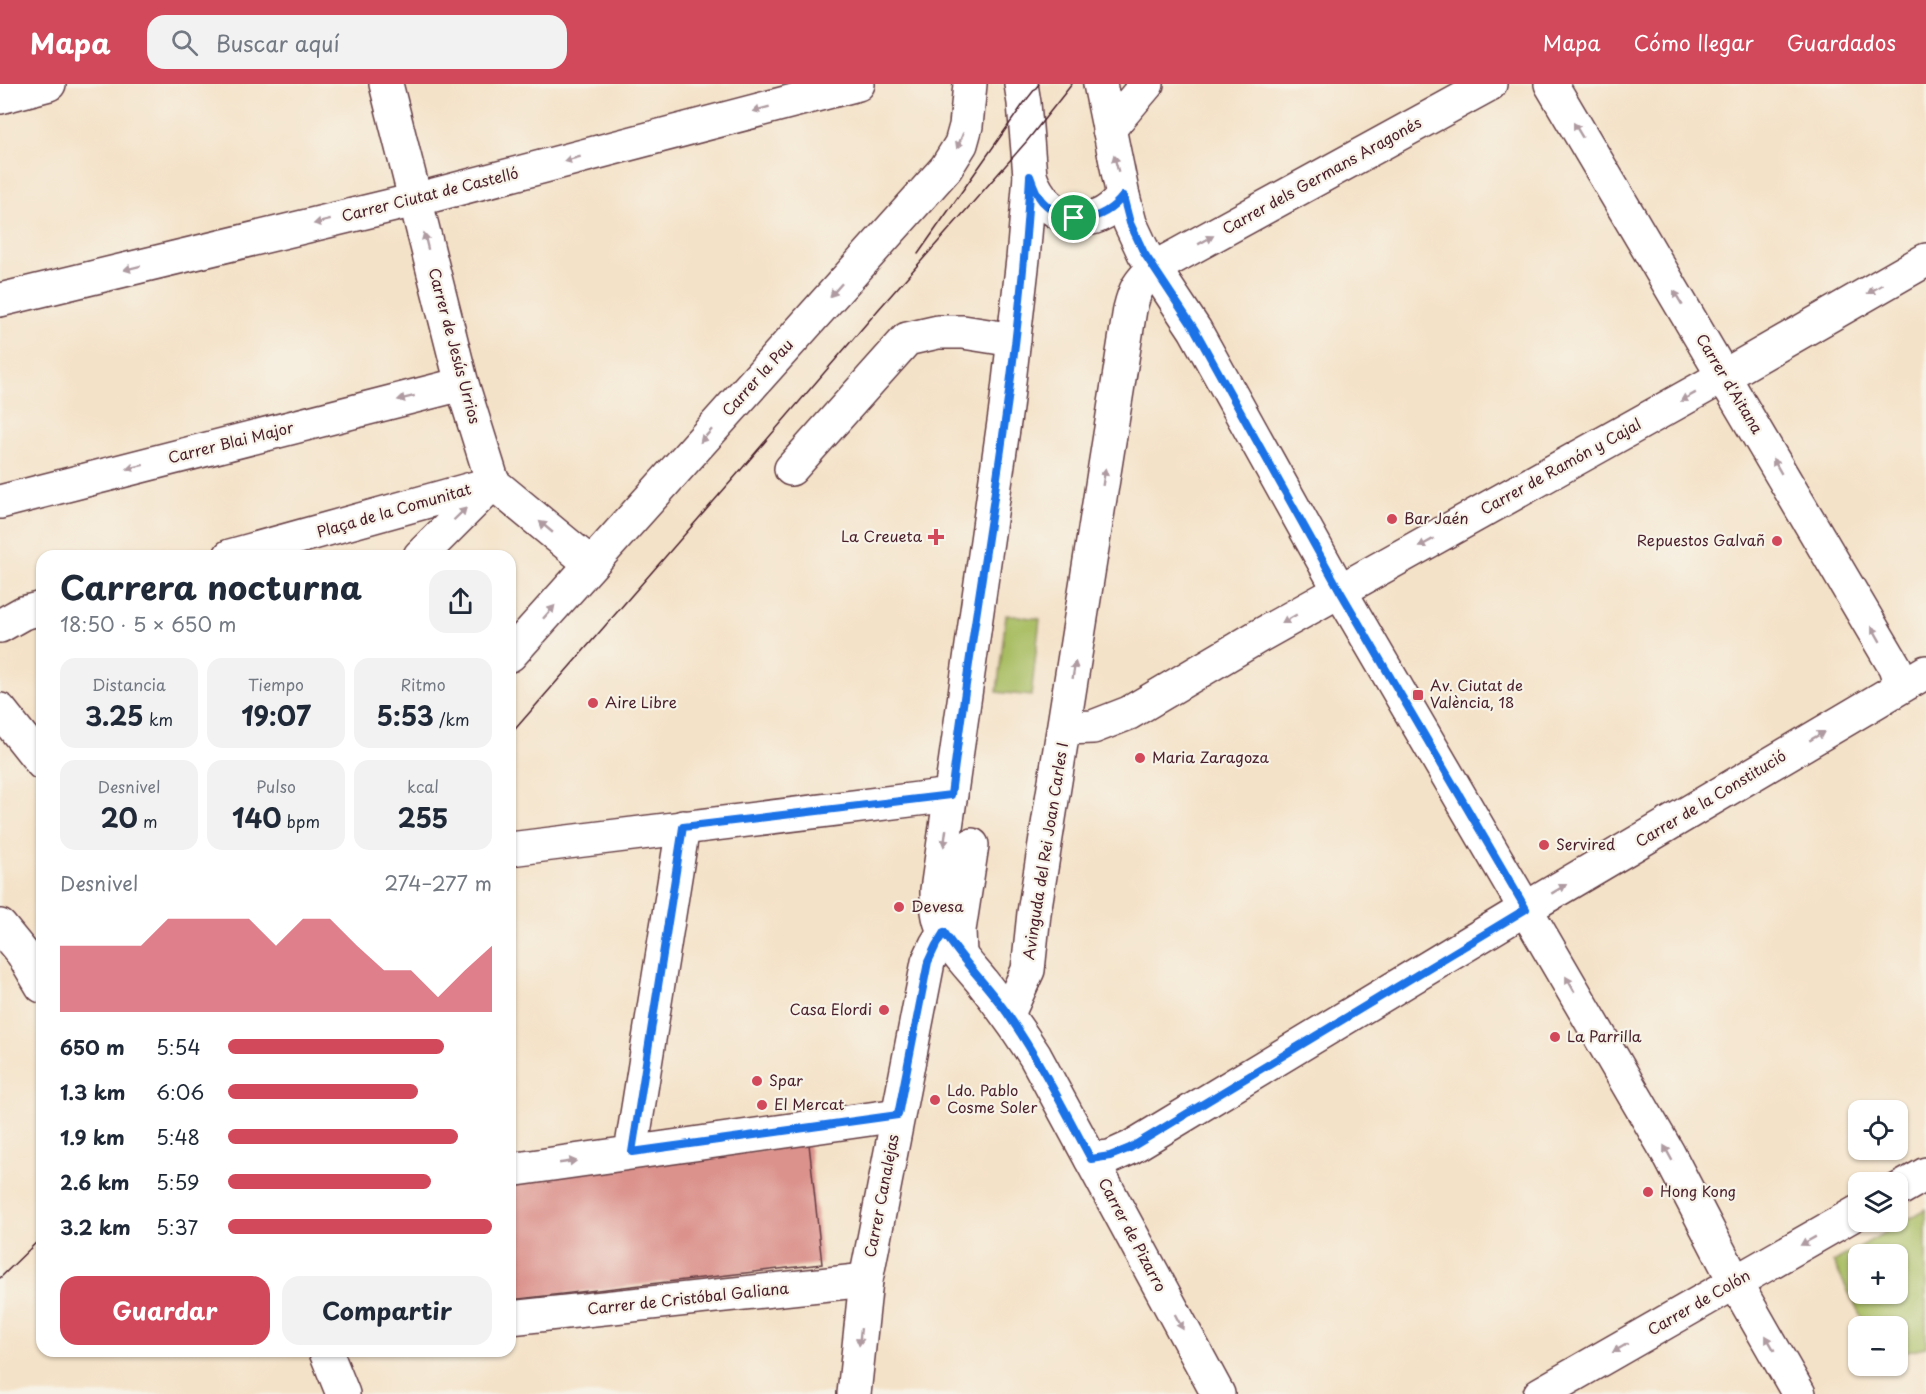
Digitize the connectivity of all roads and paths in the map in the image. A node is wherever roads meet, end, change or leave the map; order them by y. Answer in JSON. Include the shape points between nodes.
{"nodes":[{"id":1,"x":49,"y":84,"type":"edge"},
{"id":2,"x":386,"y":84,"type":"edge"},
{"id":3,"x":858,"y":84,"type":"edge"},
{"id":4,"x":970,"y":84,"type":"edge"},
{"id":5,"x":1021,"y":84,"type":"edge"},
{"id":6,"x":1100,"y":84,"type":"edge"},
{"id":7,"x":1147,"y":84,"type":"edge"},
{"id":8,"x":1490,"y":84,"type":"edge"},
{"id":9,"x":1551,"y":84,"type":"edge"},
{"id":10,"x":0,"y":97,"type":"edge"},
{"id":11,"x":1108,"y":129,"type":"junction"},
{"id":12,"x":1030,"y":176,"type":"junction"},
{"id":13,"x":1123,"y":196,"type":"junction"},
{"id":14,"x":415,"y":200,"type":"junction"},
{"id":15,"x":1926,"y":260,"type":"edge"},
{"id":16,"x":1154,"y":268,"type":"junction"},
{"id":17,"x":0,"y":300,"type":"edge"},
{"id":18,"x":1014,"y":340,"type":"junction"},
{"id":19,"x":1724,"y":376,"type":"junction"},
{"id":20,"x":462,"y":384,"type":"junction"},
{"id":21,"x":791,"y":469,"type":"dead end"},
{"id":22,"x":493,"y":483,"type":"junction"},
{"id":23,"x":0,"y":502,"type":"edge"},
{"id":24,"x":252,"y":550,"type":"edge"},
{"id":25,"x":426,"y":550,"type":"edge"},
{"id":26,"x":591,"y":564,"type":"junction"},
{"id":27,"x":1340,"y":591,"type":"junction"},
{"id":28,"x":36,"y":610,"type":"edge"},
{"id":29,"x":0,"y":626,"type":"edge"},
{"id":30,"x":516,"y":648,"type":"edge"},
{"id":31,"x":1914,"y":679,"type":"edge"},
{"id":32,"x":0,"y":710,"type":"edge"},
{"id":33,"x":1065,"y":728,"type":"junction"},
{"id":34,"x":36,"y":755,"type":"edge"},
{"id":35,"x":951,"y":795,"type":"junction"},
{"id":36,"x":683,"y":827,"type":"junction"},
{"id":37,"x":972,"y":845,"type":"dead end"},
{"id":38,"x":516,"y":848,"type":"edge"},
{"id":39,"x":1526,"y":909,"type":"junction"},
{"id":40,"x":0,"y":926,"type":"edge"},
{"id":41,"x":952,"y":944,"type":"junction"},
{"id":42,"x":36,"y":976,"type":"edge"},
{"id":43,"x":1008,"y":1014,"type":"junction"},
{"id":44,"x":898,"y":1115,"type":"junction"},
{"id":45,"x":632,"y":1152,"type":"junction"},
{"id":46,"x":1091,"y":1159,"type":"junction"},
{"id":47,"x":516,"y":1169,"type":"edge"},
{"id":48,"x":1926,"y":1174,"type":"edge"},
{"id":49,"x":1908,"y":1184,"type":"edge"},
{"id":50,"x":1848,"y":1218,"type":"edge"},
{"id":51,"x":866,"y":1280,"type":"junction"},
{"id":52,"x":1735,"y":1282,"type":"junction"},
{"id":53,"x":516,"y":1317,"type":"edge"},
{"id":54,"x":328,"y":1357,"type":"edge"},
{"id":55,"x":343,"y":1394,"type":"edge"},
{"id":56,"x":854,"y":1394,"type":"edge"},
{"id":57,"x":1218,"y":1394,"type":"edge"},
{"id":58,"x":1540,"y":1394,"type":"edge"},
{"id":59,"x":1799,"y":1394,"type":"edge"}],
"edges":[{"from":1,"to":10,"type":"street"},
{"from":2,"to":14,"type":"street","name":"Carrer de Jesús Urrios"},
{"from":3,"to":14,"type":"street","name":"Carrer Ciutat de Castelló","one_way":true},
{"from":4,"to":26,"type":"street","name":"Carrer la Pau","one_way":true,"via":[[961,144],[946,168]]},
{"from":5,"to":12,"type":"street"},
{"from":6,"to":11,"type":"street"},
{"from":7,"to":11,"type":"street"},
{"from":16,"to":8,"type":"street","name":"Carrer dels Germans Aragonés","one_way":true},
{"from":19,"to":9,"type":"street","name":"Carrer d'Aitana","one_way":true},
{"from":13,"to":11,"type":"street","one_way":true},
{"from":12,"to":13,"type":"street","via":[[1042,201],[1059,214],[1074,218],[1098,216]]},
{"from":12,"to":18,"type":"street"},
{"from":13,"to":16,"type":"street","via":[[1136,237]]},
{"from":14,"to":17,"type":"street","name":"Carrer Ciutat de Castelló","one_way":true},
{"from":20,"to":14,"type":"street","name":"Carrer de Jesús Urrios","one_way":true},
{"from":15,"to":19,"type":"street","name":"Carrer de Ramón y Cajal","one_way":true},
{"from":16,"to":27,"type":"street","via":[[1195,330]]},
{"from":33,"to":16,"type":"street","name":"Avinguda del Rei Joan Carles I","one_way":true,"via":[[1130,309],[1135,290]]},
{"from":18,"to":21,"type":"street","via":[[963,332],[938,332],[907,339]]},
{"from":18,"to":35,"type":"street"},
{"from":19,"to":27,"type":"street","name":"Carrer de Ramón y Cajal","one_way":true},
{"from":31,"to":19,"type":"street","name":"Carrer d'Aitana","one_way":true,"via":[[1895,667]]},
{"from":20,"to":22,"type":"street","name":"Carrer de Jesús Urrios"},
{"from":20,"to":23,"type":"street","name":"Carrer Blai Major","one_way":true},
{"from":22,"to":24,"type":"street","name":"Plaça de la Comunitat"},
{"from":25,"to":22,"type":"street","name":"Plaça de la Comunitat","one_way":true},
{"from":26,"to":22,"type":"street","one_way":true},
{"from":30,"to":26,"type":"street","name":"Carrer la Pau","one_way":true},
{"from":27,"to":33,"type":"street","name":"Carrer de Ramón y Cajal","one_way":true,"via":[[1130,713],[1093,727]]},
{"from":27,"to":39,"type":"street"},
{"from":28,"to":29,"type":"street"},
{"from":39,"to":31,"type":"street","name":"Carrer de la Constitució","one_way":true},
{"from":32,"to":34,"type":"street"},
{"from":33,"to":43,"type":"street","name":"Avinguda del Rei Joan Carles I","via":[[1034,913],[1029,970]]},
{"from":35,"to":36,"type":"street"},
{"from":35,"to":41,"type":"street","one_way":true,"via":[[937,905]]},
{"from":36,"to":38,"type":"street"},
{"from":36,"to":45,"type":"street"},
{"from":37,"to":41,"type":"street","via":[[959,930]]},
{"from":39,"to":46,"type":"street","name":"Carrer de la Constitució","via":[[1130,1148]]},
{"from":52,"to":39,"type":"street","one_way":true,"via":[[1668,1153]]},
{"from":40,"to":42,"type":"street"},
{"from":41,"to":43,"type":"street"},
{"from":41,"to":44,"type":"street","name":"Carrer Canalejas","via":[[936,945],[928,962]]},
{"from":43,"to":46,"type":"street","name":"Carrer de Pizarro"},
{"from":44,"to":45,"type":"street"},
{"from":44,"to":51,"type":"street","name":"Carrer Canalejas"},
{"from":47,"to":45,"type":"street","one_way":true},
{"from":46,"to":57,"type":"street","name":"Carrer de Pizarro","one_way":true},
{"from":48,"to":49,"type":"street"},
{"from":50,"to":52,"type":"street","name":"Carrer de Colón","one_way":true},
{"from":51,"to":53,"type":"street","name":"Carrer de Cristóbal Galiana"},
{"from":51,"to":56,"type":"street","name":"Carrer Canalejas","one_way":true},
{"from":52,"to":58,"type":"street","name":"Carrer de Colón","one_way":true},
{"from":59,"to":52,"type":"street","one_way":true},
{"from":54,"to":55,"type":"street"}]}
